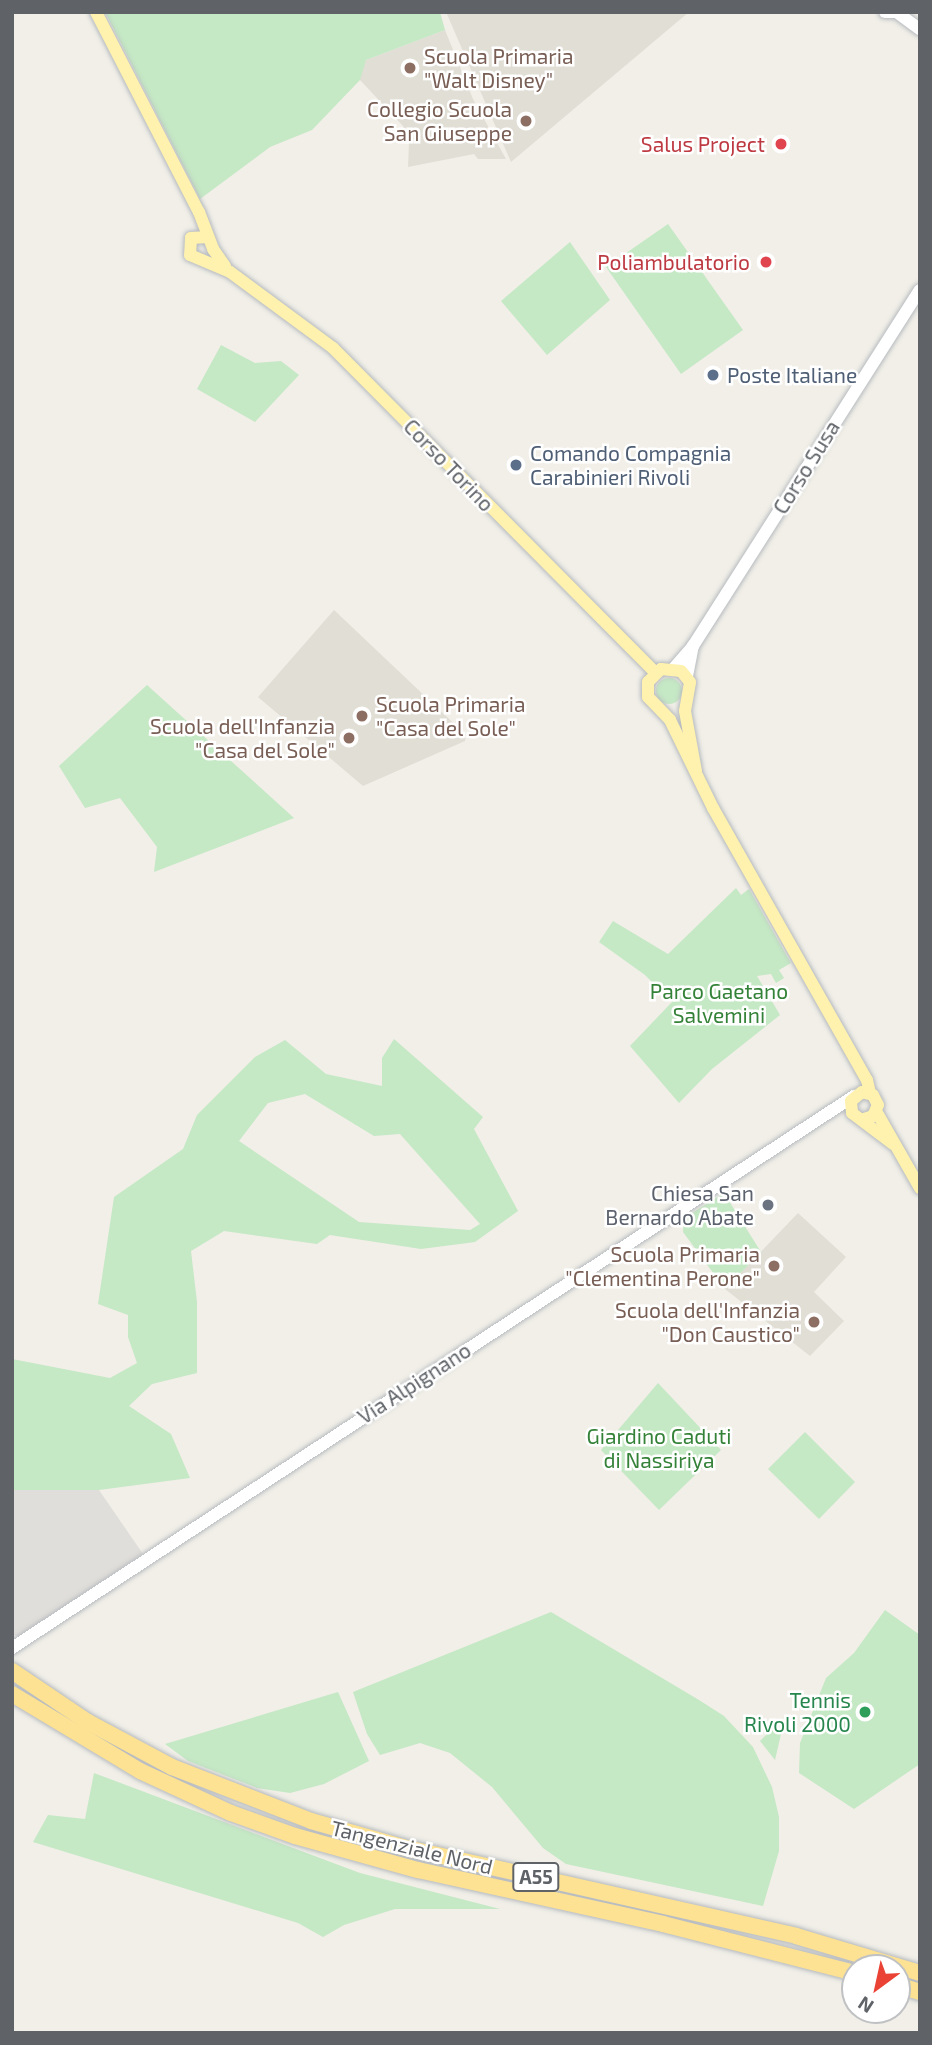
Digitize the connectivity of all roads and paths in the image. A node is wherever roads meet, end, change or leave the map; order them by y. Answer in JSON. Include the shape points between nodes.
{"nodes":[{"id":1,"x":96,"y":12,"type":"edge"},
{"id":2,"x":885,"y":12,"type":"edge"},
{"id":3,"x":900,"y":13,"type":"edge"},
{"id":4,"x":920,"y":29,"type":"edge"},
{"id":5,"x":194,"y":206,"type":"junction"},
{"id":6,"x":193,"y":236,"type":"junction"},
{"id":7,"x":208,"y":248,"type":"junction"},
{"id":8,"x":920,"y":290,"type":"edge"},
{"id":9,"x":693,"y":646,"type":"junction"},
{"id":10,"x":674,"y":668,"type":"junction"},
{"id":11,"x":655,"y":673,"type":"junction"},
{"id":12,"x":687,"y":676,"type":"junction"},
{"id":13,"x":686,"y":705,"type":"junction"},
{"id":14,"x":664,"y":711,"type":"junction"},
{"id":15,"x":696,"y":771,"type":"junction"},
{"id":16,"x":861,"y":1094,"type":"junction"},
{"id":17,"x":876,"y":1111,"type":"junction"},
{"id":18,"x":816,"y":1118,"type":"junction"},
{"id":19,"x":859,"y":1118,"type":"junction"},
{"id":20,"x":893,"y":1144,"type":"junction"},
{"id":21,"x":920,"y":1188,"type":"edge"},
{"id":22,"x":12,"y":1648,"type":"edge"},
{"id":23,"x":12,"y":1671,"type":"edge"},
{"id":24,"x":12,"y":1694,"type":"edge"},
{"id":25,"x":841,"y":1970,"type":"edge"},
{"id":26,"x":920,"y":1973,"type":"edge"}],
"edges":[{"from":1,"to":5,"type":"main road","name":"Corso Torino"},
{"from":2,"to":3,"type":"street"},
{"from":3,"to":4,"type":"street"},
{"from":5,"to":6,"type":"main road","name":"Corso Torino"},
{"from":5,"to":7,"type":"main road","name":"Corso Torino"},
{"from":6,"to":7,"type":"main road"},
{"from":6,"to":7,"type":"main road","via":[[188,252]]},
{"from":7,"to":11,"type":"main road","name":"Corso Torino","via":[[230,272],[333,348]]},
{"from":8,"to":9,"type":"street","name":"Corso Susa"},
{"from":9,"to":10,"type":"street"},
{"from":9,"to":12,"type":"street"},
{"from":10,"to":11,"type":"main road"},
{"from":10,"to":12,"type":"main road"},
{"from":11,"to":14,"type":"main road","via":[[648,682],[648,697]]},
{"from":12,"to":13,"type":"main road","via":[[692,690]]},
{"from":13,"to":14,"type":"main road"},
{"from":13,"to":15,"type":"main road"},
{"from":14,"to":15,"type":"main road"},
{"from":15,"to":16,"type":"main road","via":[[853,1059]]},
{"from":16,"to":17,"type":"main road","via":[[876,1099]]},
{"from":16,"to":18,"type":"street","name":"Via Alpignano"},
{"from":16,"to":19,"type":"main road","via":[[850,1105]]},
{"from":17,"to":19,"type":"main road"},
{"from":17,"to":20,"type":"main road"},
{"from":18,"to":19,"type":"street"},
{"from":18,"to":22,"type":"street","name":"Via Alpignano"},
{"from":19,"to":20,"type":"main road"},
{"from":20,"to":21,"type":"main road"},
{"from":23,"to":26,"type":"highway","name":"Tangenziale Nord","number":"A55","via":[[159,1760],[227,1791],[350,1833],[796,1936]]},
{"from":24,"to":25,"type":"highway","name":"Tangenziale Nord","number":"A55","via":[[140,1771],[230,1813],[352,1853]]}]}
